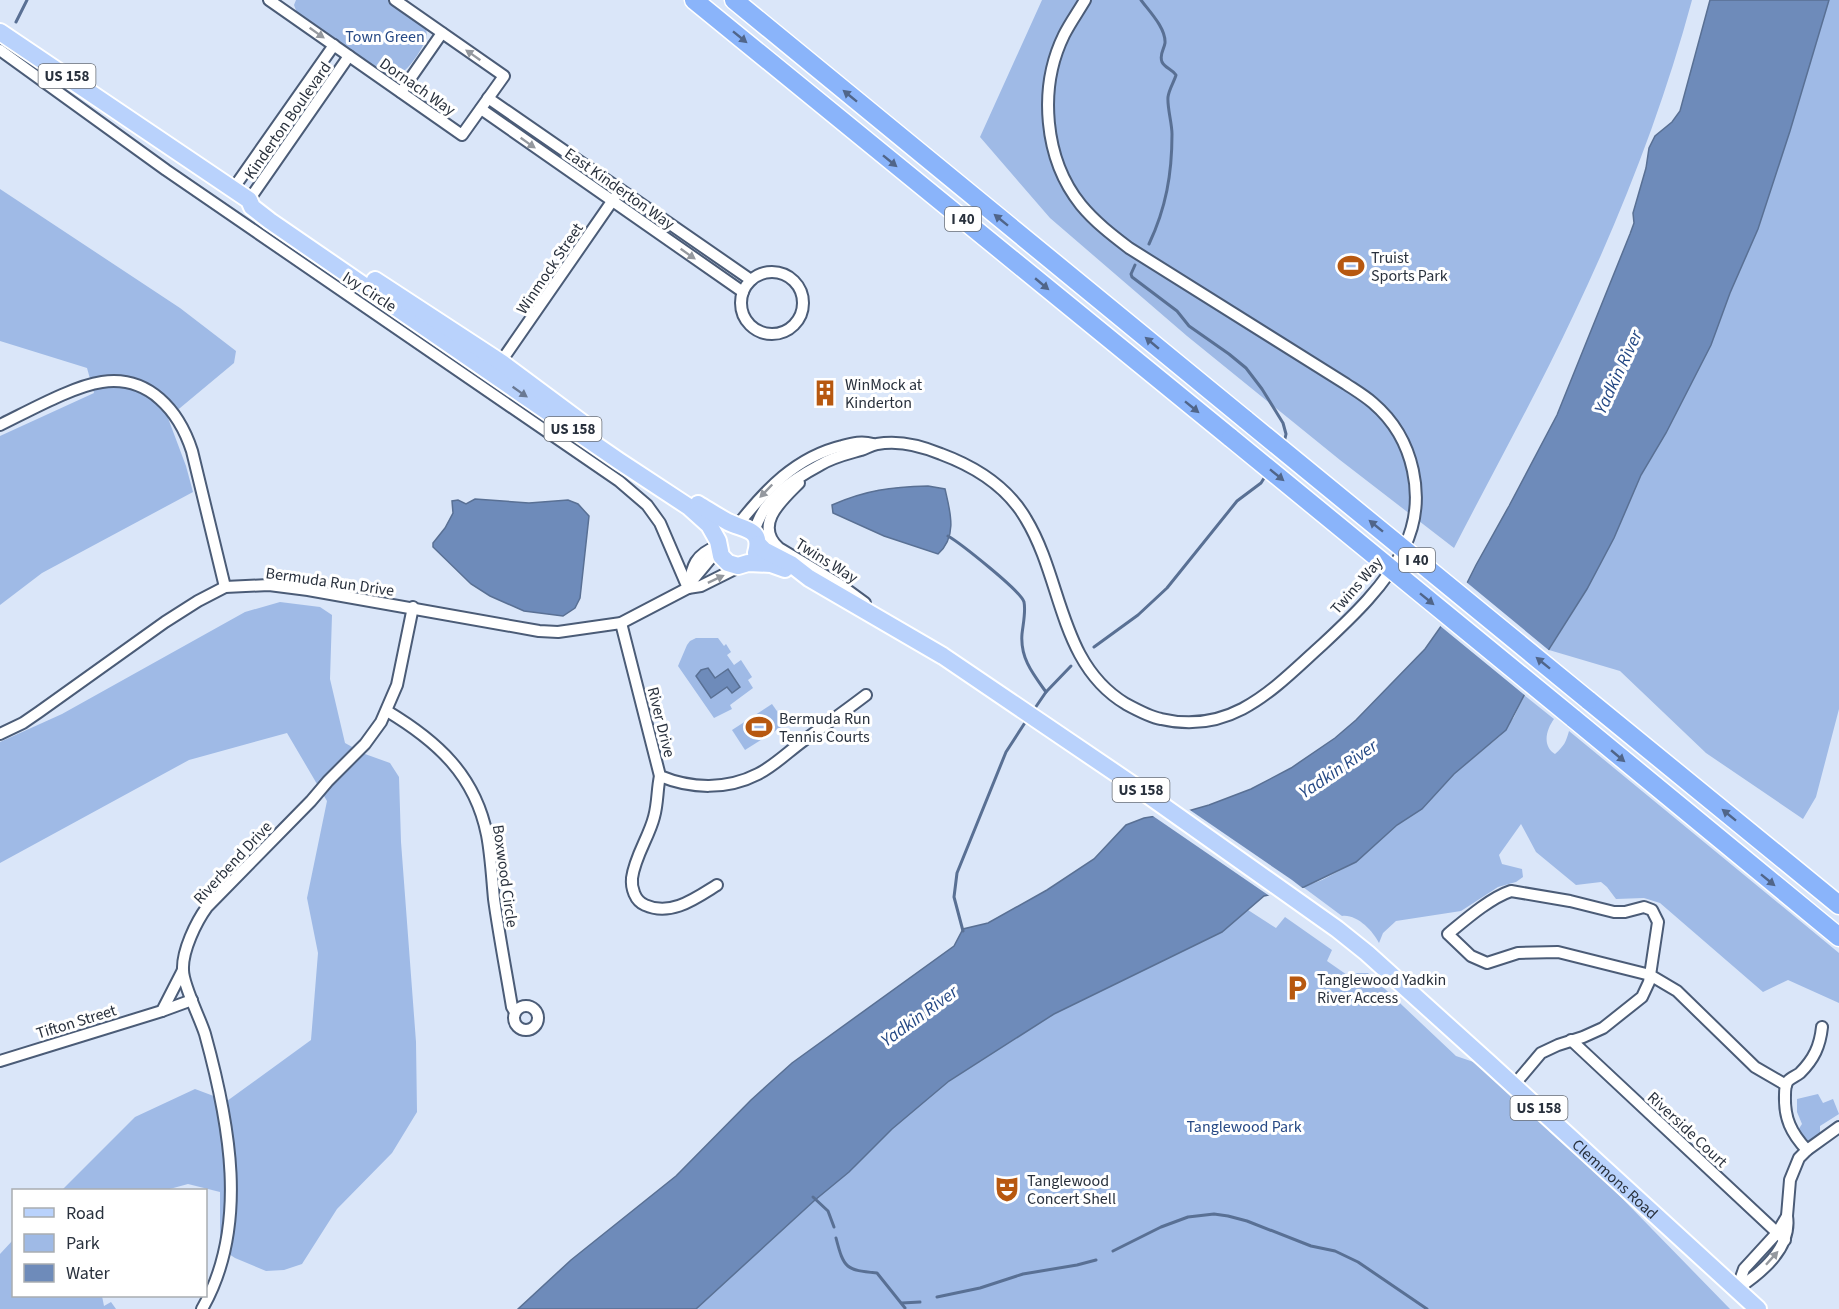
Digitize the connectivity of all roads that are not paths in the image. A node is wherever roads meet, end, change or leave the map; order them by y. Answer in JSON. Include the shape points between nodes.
{"nodes":[{"id":1,"x":268,"y":0,"type":"edge"},
{"id":2,"x":291,"y":0,"type":"edge"},
{"id":3,"x":395,"y":0,"type":"edge"},
{"id":4,"x":694,"y":0,"type":"edge"},
{"id":5,"x":734,"y":0,"type":"edge"},
{"id":6,"x":1085,"y":0,"type":"edge"},
{"id":7,"x":283,"y":10,"type":"junction"},
{"id":8,"x":0,"y":32,"type":"edge"},
{"id":9,"x":442,"y":33,"type":"junction"},
{"id":10,"x":334,"y":45,"type":"junction"},
{"id":11,"x":0,"y":50,"type":"edge"},
{"id":12,"x":349,"y":56,"type":"junction"},
{"id":13,"x":401,"y":92,"type":"junction"},
{"id":14,"x":488,"y":98,"type":"junction"},
{"id":15,"x":480,"y":109,"type":"junction"},
{"id":16,"x":233,"y":189,"type":"junction"},
{"id":17,"x":620,"y":189,"type":"junction"},
{"id":18,"x":249,"y":200,"type":"junction"},
{"id":19,"x":612,"y":201,"type":"junction"},
{"id":20,"x":751,"y":279,"type":"junction"},
{"id":21,"x":743,"y":292,"type":"junction"},
{"id":22,"x":420,"y":324,"type":"junction"},
{"id":23,"x":502,"y":363,"type":"junction"},
{"id":24,"x":0,"y":425,"type":"edge"},
{"id":25,"x":873,"y":444,"type":"junction"},
{"id":26,"x":811,"y":470,"type":"junction"},
{"id":27,"x":737,"y":526,"type":"junction"},
{"id":28,"x":756,"y":539,"type":"junction"},
{"id":29,"x":718,"y":544,"type":"junction"},
{"id":30,"x":746,"y":564,"type":"junction"},
{"id":31,"x":809,"y":578,"type":"junction"},
{"id":32,"x":225,"y":587,"type":"junction"},
{"id":33,"x":688,"y":588,"type":"junction"},
{"id":34,"x":413,"y":608,"type":"junction"},
{"id":35,"x":621,"y":623,"type":"junction"},
{"id":36,"x":909,"y":635,"type":"junction"},
{"id":37,"x":866,"y":695,"type":"dead end"},
{"id":38,"x":387,"y":711,"type":"junction"},
{"id":39,"x":0,"y":734,"type":"edge"},
{"id":40,"x":660,"y":776,"type":"junction"},
{"id":41,"x":717,"y":885,"type":"dead end"},
{"id":42,"x":1839,"y":905,"type":"edge"},
{"id":43,"x":1839,"y":937,"type":"edge"},
{"id":44,"x":183,"y":970,"type":"junction"},
{"id":45,"x":1650,"y":975,"type":"junction"},
{"id":46,"x":192,"y":1000,"type":"junction"},
{"id":47,"x":162,"y":1011,"type":"junction"},
{"id":48,"x":515,"y":1012,"type":"dead end"},
{"id":49,"x":1822,"y":1027,"type":"dead end"},
{"id":50,"x":1571,"y":1040,"type":"junction"},
{"id":51,"x":0,"y":1061,"type":"edge"},
{"id":52,"x":1514,"y":1085,"type":"junction"},
{"id":53,"x":1786,"y":1085,"type":"junction"},
{"id":54,"x":1839,"y":1127,"type":"edge"},
{"id":55,"x":1807,"y":1150,"type":"junction"},
{"id":56,"x":1781,"y":1237,"type":"junction"},
{"id":57,"x":1737,"y":1289,"type":"junction"},
{"id":58,"x":202,"y":1309,"type":"edge"},
{"id":59,"x":1758,"y":1309,"type":"edge"}],
"edges":[{"from":1,"to":7,"type":"street","name":"Dornach Way"},
{"from":2,"to":7,"type":"street"},
{"from":3,"to":9,"type":"street"},
{"from":4,"to":43,"type":"highway","number":"I 40","one_way":true,"bridge":true},
{"from":42,"to":5,"type":"highway","number":"I 40","one_way":true,"bridge":true},
{"from":6,"to":25,"type":"street","name":"Twins Way","via":[[1063,37],[1050,76],[1047,113],[1053,148],[1065,179],[1102,227],[1129,248],[1373,403],[1402,439],[1413,464],[1416,496],[1412,529],[1404,550],[1360,607],[1265,696],[1220,719],[1189,723],[1160,719],[1110,694],[1092,676],[1072,638],[1026,519],[1004,490],[970,465],[928,448]]},
{"from":7,"to":10,"type":"street","name":"Dornach Way","one_way":true},
{"from":8,"to":16,"type":"main road","number":"US 158"},
{"from":9,"to":13,"type":"street"},
{"from":14,"to":9,"type":"street","one_way":true,"via":[[504,76]]},
{"from":10,"to":12,"type":"street","name":"Dornach Way"},
{"from":10,"to":16,"type":"street","name":"Kinderton Boulevard"},
{"from":11,"to":33,"type":"street","name":"Ivy Circle","via":[[166,170],[620,480],[660,523]]},
{"from":12,"to":13,"type":"street","name":"Dornach Way"},
{"from":12,"to":18,"type":"street","name":"Kinderton Boulevard"},
{"from":13,"to":15,"type":"street","name":"Dornach Way","via":[[462,135]]},
{"from":14,"to":15,"type":"street"},
{"from":14,"to":17,"type":"street","name":"East Kinderton Way"},
{"from":15,"to":19,"type":"street","name":"East Kinderton Way","one_way":true},
{"from":16,"to":18,"type":"main road","number":"US 158"},
{"from":17,"to":19,"type":"street","name":"Winmock Street"},
{"from":17,"to":20,"type":"street","name":"East Kinderton Way"},
{"from":18,"to":22,"type":"main road","number":"US 158","via":[[270,221]]},
{"from":18,"to":23,"type":"main road","number":"US 158","via":[[257,201]]},
{"from":19,"to":21,"type":"street","name":"East Kinderton Way","one_way":true},
{"from":19,"to":23,"type":"street","name":"Winmock Street"},
{"from":20,"to":21,"type":"street"},
{"from":20,"to":21,"type":"street","via":[[772,272],[792,279],[802,299],[797,320],[780,333],[758,330],[743,314]]},
{"from":22,"to":23,"type":"street","via":[[434,327],[497,367]]},
{"from":22,"to":29,"type":"main road","number":"US 158","one_way":true,"via":[[689,507],[709,525]]},
{"from":23,"to":27,"type":"main road","number":"US 158","via":[[659,478]]},
{"from":24,"to":32,"type":"street","via":[[102,382],[136,386],[164,401],[186,431]]},
{"from":25,"to":26,"type":"street","name":"Twins Way"},
{"from":25,"to":27,"type":"street","name":"Twins Way","one_way":true,"via":[[865,441],[842,446],[804,461],[764,492]]},
{"from":26,"to":28,"type":"street","name":"Twins Way","via":[[776,495],[760,517]]},
{"from":26,"to":36,"type":"street","name":"Twins Way","via":[[774,511],[768,526],[771,540]]},
{"from":27,"to":28,"type":"main road","via":[[746,527]]},
{"from":27,"to":29,"type":"main road","via":[[727,529]]},
{"from":28,"to":30,"type":"main road","via":[[756,555]]},
{"from":28,"to":31,"type":"main road","number":"US 158","via":[[764,550]]},
{"from":29,"to":30,"type":"main road","via":[[724,560],[733,565]]},
{"from":29,"to":33,"type":"street","name":"Bermuda Run Drive"},
{"from":30,"to":31,"type":"main road","number":"US 158","via":[[771,564]]},
{"from":33,"to":30,"type":"street","name":"Bermuda Run Drive","one_way":true,"via":[[701,586]]},
{"from":31,"to":36,"type":"main road","number":"US 158"},
{"from":32,"to":34,"type":"street","name":"Bermuda Run Drive","via":[[269,585]]},
{"from":32,"to":39,"type":"street","name":"Bermuda Run Drive","via":[[165,622],[23,723]]},
{"from":33,"to":35,"type":"street","name":"Bermuda Run Drive"},
{"from":34,"to":35,"type":"street","name":"Bermuda Run Drive","via":[[539,631]]},
{"from":34,"to":38,"type":"street","name":"Riverbend Drive","via":[[403,664]]},
{"from":35,"to":40,"type":"street","name":"River Drive"},
{"from":36,"to":52,"type":"main road","name":"Clemmons Road","number":"US 158","via":[[1145,793],[1337,929]]},
{"from":37,"to":40,"type":"street","name":"River Drive","via":[[759,774],[712,786],[692,786]]},
{"from":38,"to":44,"type":"street","name":"Riverbend Drive","via":[[365,744],[207,907],[195,926]]},
{"from":38,"to":48,"type":"street","name":"Boxwood Circle","via":[[441,749],[476,799],[487,836],[496,912]]},
{"from":40,"to":41,"type":"street","via":[[654,819],[633,871],[635,896],[642,904],[669,909]]},
{"from":44,"to":46,"type":"street","name":"Riverbend Drive"},
{"from":44,"to":47,"type":"street"},
{"from":45,"to":45,"type":"street","via":[[1658,922],[1652,910],[1644,907],[1614,912],[1511,891],[1448,934],[1483,963],[1518,953],[1558,952]]},
{"from":45,"to":50,"type":"street","via":[[1642,997],[1631,1008],[1603,1028]]},
{"from":45,"to":53,"type":"street","via":[[1677,991],[1755,1067]]},
{"from":46,"to":47,"type":"street","name":"Tifton Street"},
{"from":46,"to":58,"type":"street","name":"Riverbend Drive","via":[[216,1075],[230,1180],[226,1242]]},
{"from":47,"to":51,"type":"street","name":"Tifton Street"},
{"from":49,"to":53,"type":"street","via":[[1817,1051]]},
{"from":50,"to":52,"type":"street","via":[[1541,1053]]},
{"from":50,"to":56,"type":"street","name":"Riverside Court"},
{"from":52,"to":57,"type":"main road","name":"Clemmons Road","number":"US 158"},
{"from":53,"to":55,"type":"street","via":[[1787,1120]]},
{"from":54,"to":55,"type":"street"},
{"from":55,"to":56,"type":"street","via":[[1795,1165],[1790,1180],[1788,1225]]},
{"from":56,"to":57,"type":"street","via":[[1744,1269]]},
{"from":57,"to":59,"type":"main road","name":"Clemmons Road","number":"US 158"}]}
